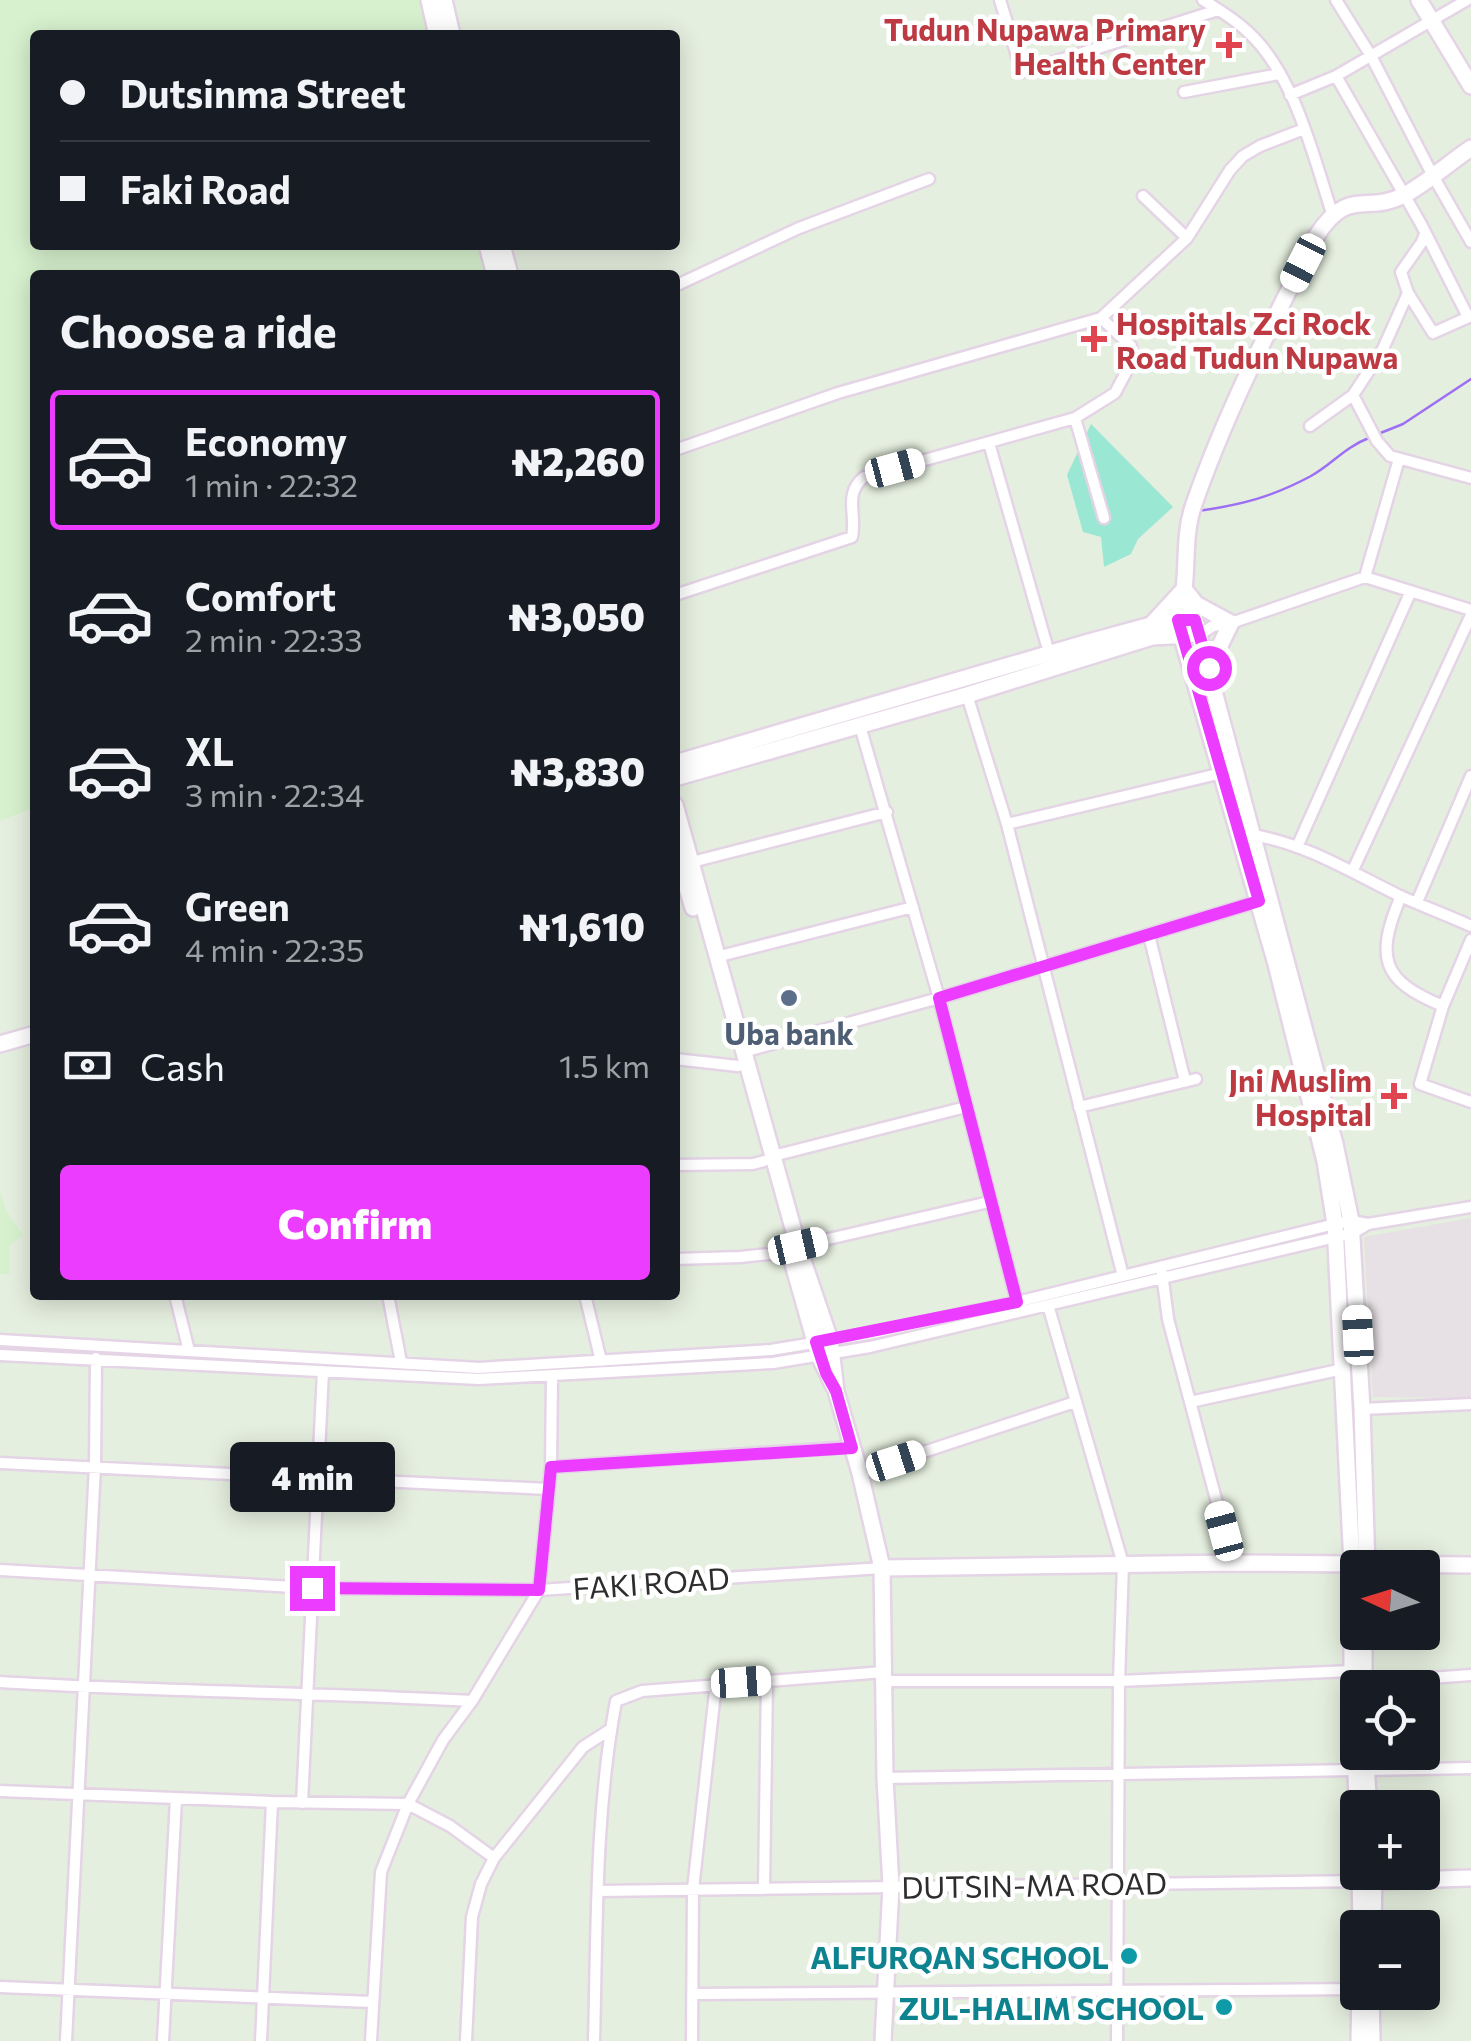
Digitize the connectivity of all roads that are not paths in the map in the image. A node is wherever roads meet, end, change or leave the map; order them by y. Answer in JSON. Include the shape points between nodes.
{"nodes":[{"id":1,"x":429,"y":0,"type":"edge"},
{"id":2,"x":444,"y":0,"type":"edge"},
{"id":3,"x":1000,"y":0,"type":"edge"},
{"id":4,"x":1203,"y":0,"type":"edge"},
{"id":5,"x":1336,"y":0,"type":"edge"},
{"id":6,"x":1419,"y":0,"type":"edge"},
{"id":7,"x":1467,"y":0,"type":"edge"},
{"id":8,"x":1218,"y":10,"type":"junction"},
{"id":9,"x":1432,"y":23,"type":"junction"},
{"id":10,"x":436,"y":30,"type":"edge"},
{"id":11,"x":451,"y":30,"type":"edge"},
{"id":12,"x":1371,"y":56,"type":"junction"},
{"id":13,"x":1279,"y":74,"type":"junction"},
{"id":14,"x":1336,"y":76,"type":"junction"},
{"id":15,"x":1471,"y":86,"type":"edge"},
{"id":16,"x":1184,"y":92,"type":"dead end"},
{"id":17,"x":1290,"y":95,"type":"junction"},
{"id":18,"x":1304,"y":128,"type":"junction"},
{"id":19,"x":1471,"y":148,"type":"edge"},
{"id":20,"x":1432,"y":174,"type":"junction"},
{"id":21,"x":929,"y":179,"type":"dead end"},
{"id":22,"x":1143,"y":196,"type":"dead end"},
{"id":23,"x":1404,"y":196,"type":"junction"},
{"id":24,"x":1332,"y":212,"type":"junction"},
{"id":25,"x":1425,"y":232,"type":"junction"},
{"id":26,"x":1187,"y":238,"type":"junction"},
{"id":27,"x":1471,"y":242,"type":"edge"},
{"id":28,"x":680,"y":284,"type":"edge"},
{"id":29,"x":1408,"y":294,"type":"junction"},
{"id":30,"x":1470,"y":316,"type":"edge"},
{"id":31,"x":1101,"y":318,"type":"junction"},
{"id":32,"x":1354,"y":395,"type":"junction"},
{"id":33,"x":1075,"y":418,"type":"junction"},
{"id":34,"x":1310,"y":426,"type":"dead end"},
{"id":35,"x":988,"y":443,"type":"junction"},
{"id":36,"x":680,"y":448,"type":"edge"},
{"id":37,"x":1399,"y":459,"type":"junction"},
{"id":38,"x":1471,"y":478,"type":"edge"},
{"id":39,"x":1104,"y":518,"type":"dead end"},
{"id":40,"x":1365,"y":577,"type":"junction"},
{"id":41,"x":1411,"y":591,"type":"junction"},
{"id":42,"x":680,"y":593,"type":"edge"},
{"id":43,"x":1184,"y":595,"type":"junction"},
{"id":44,"x":1471,"y":613,"type":"edge"},
{"id":45,"x":1231,"y":624,"type":"junction"},
{"id":46,"x":1180,"y":627,"type":"junction"},
{"id":47,"x":1202,"y":627,"type":"junction"},
{"id":48,"x":1151,"y":631,"type":"junction"},
{"id":49,"x":1049,"y":653,"type":"junction"},
{"id":50,"x":1188,"y":654,"type":"junction"},
{"id":51,"x":1209,"y":668,"type":"junction"},
{"id":52,"x":967,"y":695,"type":"junction"},
{"id":53,"x":860,"y":726,"type":"junction"},
{"id":54,"x":680,"y":762,"type":"edge"},
{"id":55,"x":1222,"y":773,"type":"junction"},
{"id":56,"x":1471,"y":776,"type":"edge"},
{"id":57,"x":680,"y":777,"type":"edge"},
{"id":58,"x":887,"y":812,"type":"junction"},
{"id":59,"x":680,"y":821,"type":"edge"},
{"id":60,"x":1007,"y":824,"type":"junction"},
{"id":61,"x":1253,"y":835,"type":"junction"},
{"id":62,"x":1297,"y":847,"type":"junction"},
{"id":63,"x":692,"y":862,"type":"junction"},
{"id":64,"x":680,"y":863,"type":"edge"},
{"id":65,"x":1353,"y":870,"type":"junction"},
{"id":66,"x":1401,"y":896,"type":"junction"},
{"id":67,"x":1259,"y":901,"type":"junction"},
{"id":68,"x":1417,"y":902,"type":"junction"},
{"id":69,"x":913,"y":907,"type":"junction"},
{"id":70,"x":1471,"y":926,"type":"edge"},
{"id":71,"x":1150,"y":936,"type":"junction"},
{"id":72,"x":1471,"y":940,"type":"edge"},
{"id":73,"x":716,"y":957,"type":"junction"},
{"id":74,"x":1044,"y":967,"type":"junction"},
{"id":75,"x":939,"y":998,"type":"junction"},
{"id":76,"x":1444,"y":1006,"type":"junction"},
{"id":77,"x":30,"y":1035,"type":"edge"},
{"id":78,"x":0,"y":1044,"type":"edge"},
{"id":79,"x":680,"y":1059,"type":"edge"},
{"id":80,"x":740,"y":1059,"type":"junction"},
{"id":81,"x":1471,"y":1102,"type":"edge"},
{"id":82,"x":966,"y":1107,"type":"junction"},
{"id":83,"x":1079,"y":1108,"type":"junction"},
{"id":84,"x":769,"y":1158,"type":"junction"},
{"id":85,"x":680,"y":1165,"type":"edge"},
{"id":86,"x":989,"y":1202,"type":"junction"},
{"id":87,"x":1471,"y":1206,"type":"edge"},
{"id":88,"x":1344,"y":1229,"type":"junction"},
{"id":89,"x":794,"y":1249,"type":"junction"},
{"id":90,"x":680,"y":1258,"type":"edge"},
{"id":91,"x":1162,"y":1272,"type":"junction"},
{"id":92,"x":1123,"y":1276,"type":"junction"},
{"id":93,"x":176,"y":1300,"type":"edge"},
{"id":94,"x":389,"y":1300,"type":"edge"},
{"id":95,"x":585,"y":1300,"type":"edge"},
{"id":96,"x":1017,"y":1302,"type":"junction"},
{"id":97,"x":1048,"y":1305,"type":"junction"},
{"id":98,"x":0,"y":1340,"type":"edge"},
{"id":99,"x":824,"y":1348,"type":"junction"},
{"id":100,"x":189,"y":1351,"type":"junction"},
{"id":101,"x":0,"y":1355,"type":"edge"},
{"id":102,"x":266,"y":1355,"type":"junction"},
{"id":103,"x":96,"y":1358,"type":"junction"},
{"id":104,"x":601,"y":1361,"type":"junction"},
{"id":105,"x":401,"y":1362,"type":"junction"},
{"id":106,"x":265,"y":1368,"type":"junction"},
{"id":107,"x":1343,"y":1369,"type":"junction"},
{"id":108,"x":323,"y":1371,"type":"junction"},
{"id":109,"x":552,"y":1377,"type":"junction"},
{"id":110,"x":1075,"y":1402,"type":"junction"},
{"id":111,"x":1190,"y":1402,"type":"junction"},
{"id":112,"x":1471,"y":1404,"type":"edge"},
{"id":113,"x":1362,"y":1409,"type":"junction"},
{"id":114,"x":852,"y":1448,"type":"junction"},
{"id":115,"x":0,"y":1463,"type":"edge"},
{"id":116,"x":95,"y":1466,"type":"junction"},
{"id":117,"x":551,"y":1467,"type":"junction"},
{"id":118,"x":860,"y":1473,"type":"junction"},
{"id":119,"x":316,"y":1480,"type":"junction"},
{"id":120,"x":548,"y":1488,"type":"junction"},
{"id":121,"x":1360,"y":1550,"type":"edge"},
{"id":122,"x":1362,"y":1550,"type":"edge"},
{"id":123,"x":1233,"y":1563,"type":"junction"},
{"id":124,"x":1123,"y":1564,"type":"junction"},
{"id":125,"x":1340,"y":1565,"type":"edge"},
{"id":126,"x":1440,"y":1565,"type":"edge"},
{"id":127,"x":1471,"y":1565,"type":"edge"},
{"id":128,"x":882,"y":1568,"type":"junction"},
{"id":129,"x":0,"y":1570,"type":"edge"},
{"id":130,"x":89,"y":1573,"type":"junction"},
{"id":131,"x":312,"y":1588,"type":"junction"},
{"id":132,"x":539,"y":1590,"type":"junction"},
{"id":133,"x":1340,"y":1672,"type":"edge"},
{"id":134,"x":1471,"y":1675,"type":"edge"},
{"id":135,"x":885,"y":1676,"type":"junction"},
{"id":136,"x":1440,"y":1678,"type":"edge"},
{"id":137,"x":767,"y":1680,"type":"junction"},
{"id":138,"x":1118,"y":1681,"type":"junction"},
{"id":139,"x":0,"y":1682,"type":"edge"},
{"id":140,"x":716,"y":1684,"type":"junction"},
{"id":141,"x":82,"y":1687,"type":"junction"},
{"id":142,"x":306,"y":1692,"type":"junction"},
{"id":143,"x":472,"y":1701,"type":"junction"},
{"id":144,"x":610,"y":1729,"type":"junction"},
{"id":145,"x":1471,"y":1768,"type":"edge"},
{"id":146,"x":1440,"y":1769,"type":"edge"},
{"id":147,"x":1360,"y":1770,"type":"junction"},
{"id":148,"x":1118,"y":1775,"type":"junction"},
{"id":149,"x":884,"y":1778,"type":"junction"},
{"id":150,"x":1359,"y":1790,"type":"edge"},
{"id":151,"x":1364,"y":1790,"type":"edge"},
{"id":152,"x":0,"y":1791,"type":"edge"},
{"id":153,"x":80,"y":1796,"type":"junction"},
{"id":154,"x":176,"y":1799,"type":"junction"},
{"id":155,"x":272,"y":1802,"type":"junction"},
{"id":156,"x":302,"y":1803,"type":"junction"},
{"id":157,"x":408,"y":1804,"type":"junction"},
{"id":158,"x":494,"y":1858,"type":"junction"},
{"id":159,"x":1340,"y":1878,"type":"edge"},
{"id":160,"x":1440,"y":1878,"type":"edge"},
{"id":161,"x":1471,"y":1878,"type":"edge"},
{"id":162,"x":1117,"y":1884,"type":"junction"},
{"id":163,"x":891,"y":1886,"type":"junction"},
{"id":164,"x":693,"y":1889,"type":"junction"},
{"id":165,"x":764,"y":1889,"type":"junction"},
{"id":166,"x":598,"y":1891,"type":"junction"},
{"id":167,"x":0,"y":1987,"type":"edge"},
{"id":168,"x":68,"y":1989,"type":"junction"},
{"id":169,"x":1340,"y":1990,"type":"edge"},
{"id":170,"x":1117,"y":1991,"type":"junction"},
{"id":171,"x":165,"y":1992,"type":"junction"},
{"id":172,"x":884,"y":1993,"type":"junction"},
{"id":173,"x":692,"y":1994,"type":"junction"},
{"id":174,"x":263,"y":1996,"type":"junction"},
{"id":175,"x":372,"y":2002,"type":"junction"},
{"id":176,"x":1359,"y":2010,"type":"edge"},
{"id":177,"x":1371,"y":2010,"type":"edge"},
{"id":178,"x":66,"y":2041,"type":"edge"},
{"id":179,"x":163,"y":2041,"type":"edge"},
{"id":180,"x":261,"y":2041,"type":"edge"},
{"id":181,"x":371,"y":2041,"type":"edge"},
{"id":182,"x":466,"y":2041,"type":"edge"},
{"id":183,"x":594,"y":2041,"type":"edge"},
{"id":184,"x":692,"y":2041,"type":"edge"},
{"id":185,"x":883,"y":2041,"type":"edge"},
{"id":186,"x":1116,"y":2041,"type":"edge"},
{"id":187,"x":1359,"y":2041,"type":"edge"},
{"id":188,"x":1372,"y":2041,"type":"edge"}],
"edges":[{"from":1,"to":10,"type":"street"},
{"from":2,"to":11,"type":"street"},
{"from":3,"to":8,"type":"street","via":[[1022,72]]},
{"from":4,"to":8,"type":"street"},
{"from":5,"to":12,"type":"street"},
{"from":6,"to":9,"type":"street"},
{"from":7,"to":9,"type":"street"},
{"from":8,"to":13,"type":"street","via":[[1250,33]]},
{"from":9,"to":12,"type":"street"},
{"from":9,"to":15,"type":"street"},
{"from":12,"to":14,"type":"street"},
{"from":12,"to":20,"type":"street"},
{"from":13,"to":16,"type":"street"},
{"from":13,"to":17,"type":"street"},
{"from":14,"to":17,"type":"street"},
{"from":14,"to":23,"type":"street"},
{"from":17,"to":18,"type":"street"},
{"from":18,"to":24,"type":"street"},
{"from":18,"to":26,"type":"street","via":[[1244,156]]},
{"from":19,"to":20,"type":"street"},
{"from":20,"to":23,"type":"street"},
{"from":20,"to":27,"type":"street"},
{"from":21,"to":28,"type":"street","via":[[799,228]]},
{"from":22,"to":26,"type":"street"},
{"from":23,"to":24,"type":"street"},
{"from":23,"to":25,"type":"street"},
{"from":24,"to":43,"type":"street","via":[[1216,440],[1191,512]]},
{"from":25,"to":29,"type":"street","via":[[1401,272]]},
{"from":25,"to":30,"type":"street"},
{"from":26,"to":31,"type":"street"},
{"from":29,"to":30,"type":"street","via":[[1433,334]]},
{"from":29,"to":32,"type":"street"},
{"from":31,"to":33,"type":"street","via":[[1131,346],[1133,359],[1115,393]]},
{"from":31,"to":36,"type":"street","via":[[838,393]]},
{"from":32,"to":34,"type":"street"},
{"from":32,"to":37,"type":"street","via":[[1382,450]]},
{"from":33,"to":35,"type":"street"},
{"from":33,"to":39,"type":"street"},
{"from":35,"to":42,"type":"street","via":[[864,477],[850,498],[852,537]]},
{"from":35,"to":49,"type":"street"},
{"from":37,"to":38,"type":"street"},
{"from":37,"to":40,"type":"street"},
{"from":40,"to":41,"type":"street"},
{"from":40,"to":45,"type":"street"},
{"from":41,"to":44,"type":"street"},
{"from":41,"to":62,"type":"street"},
{"from":43,"to":45,"type":"street"},
{"from":43,"to":46,"type":"street"},
{"from":43,"to":47,"type":"street"},
{"from":43,"to":48,"type":"street"},
{"from":44,"to":65,"type":"street"},
{"from":45,"to":47,"type":"street"},
{"from":45,"to":51,"type":"street"},
{"from":46,"to":47,"type":"street"},
{"from":46,"to":48,"type":"street"},
{"from":46,"to":50,"type":"street"},
{"from":47,"to":51,"type":"street"},
{"from":48,"to":49,"type":"street"},
{"from":48,"to":50,"type":"street"},
{"from":48,"to":52,"type":"street"},
{"from":49,"to":54,"type":"street"},
{"from":50,"to":55,"type":"street"},
{"from":51,"to":61,"type":"street"},
{"from":52,"to":53,"type":"street"},
{"from":52,"to":60,"type":"street"},
{"from":53,"to":57,"type":"street"},
{"from":53,"to":58,"type":"street"},
{"from":55,"to":60,"type":"street"},
{"from":55,"to":67,"type":"street"},
{"from":56,"to":68,"type":"street"},
{"from":58,"to":63,"type":"street"},
{"from":58,"to":69,"type":"street"},
{"from":59,"to":63,"type":"street"},
{"from":60,"to":74,"type":"street"},
{"from":61,"to":62,"type":"street"},
{"from":61,"to":88,"type":"street","via":[[1335,1144]]},
{"from":62,"to":65,"type":"street"},
{"from":63,"to":73,"type":"street"},
{"from":64,"to":80,"type":"street"},
{"from":65,"to":66,"type":"street"},
{"from":66,"to":68,"type":"street"},
{"from":66,"to":76,"type":"street","via":[[1386,946],[1390,972],[1405,988]]},
{"from":67,"to":71,"type":"street"},
{"from":67,"to":88,"type":"street"},
{"from":68,"to":70,"type":"street"},
{"from":69,"to":73,"type":"street"},
{"from":69,"to":75,"type":"street"},
{"from":71,"to":74,"type":"street"},
{"from":71,"to":83,"type":"street","via":[[1190,1080]]},
{"from":72,"to":76,"type":"street"},
{"from":73,"to":80,"type":"street"},
{"from":74,"to":75,"type":"street"},
{"from":74,"to":83,"type":"street"},
{"from":75,"to":80,"type":"street"},
{"from":75,"to":82,"type":"street"},
{"from":76,"to":81,"type":"street","via":[[1420,1084]]},
{"from":77,"to":78,"type":"street"},
{"from":79,"to":80,"type":"street"},
{"from":80,"to":84,"type":"street"},
{"from":82,"to":84,"type":"street"},
{"from":82,"to":86,"type":"street"},
{"from":83,"to":92,"type":"street"},
{"from":84,"to":85,"type":"street"},
{"from":84,"to":89,"type":"street"},
{"from":86,"to":89,"type":"street"},
{"from":86,"to":96,"type":"street"},
{"from":87,"to":88,"type":"street"},
{"from":88,"to":91,"type":"street"},
{"from":88,"to":107,"type":"street"},
{"from":88,"to":113,"type":"street"},
{"from":89,"to":90,"type":"street"},
{"from":89,"to":99,"type":"street"},
{"from":91,"to":92,"type":"street"},
{"from":91,"to":97,"type":"street"},
{"from":91,"to":111,"type":"street"},
{"from":92,"to":96,"type":"street"},
{"from":93,"to":100,"type":"street"},
{"from":94,"to":105,"type":"street"},
{"from":95,"to":104,"type":"street"},
{"from":96,"to":99,"type":"street"},
{"from":97,"to":99,"type":"street"},
{"from":97,"to":110,"type":"street"},
{"from":98,"to":100,"type":"street"},
{"from":99,"to":104,"type":"street"},
{"from":99,"to":109,"type":"street","via":[[773,1363]]},
{"from":99,"to":114,"type":"street"},
{"from":100,"to":102,"type":"street"},
{"from":101,"to":103,"type":"street"},
{"from":102,"to":105,"type":"street"},
{"from":102,"to":106,"type":"street"},
{"from":103,"to":106,"type":"street"},
{"from":103,"to":116,"type":"street"},
{"from":104,"to":105,"type":"street","via":[[479,1368]]},
{"from":106,"to":108,"type":"street"},
{"from":107,"to":111,"type":"street"},
{"from":107,"to":121,"type":"street"},
{"from":108,"to":109,"type":"street"},
{"from":108,"to":119,"type":"street"},
{"from":109,"to":117,"type":"street"},
{"from":110,"to":118,"type":"street"},
{"from":110,"to":124,"type":"street"},
{"from":111,"to":123,"type":"street"},
{"from":112,"to":113,"type":"street"},
{"from":113,"to":122,"type":"street"},
{"from":114,"to":117,"type":"street"},
{"from":114,"to":118,"type":"street"},
{"from":115,"to":116,"type":"street"},
{"from":116,"to":119,"type":"street"},
{"from":116,"to":130,"type":"street"},
{"from":117,"to":120,"type":"street"},
{"from":118,"to":128,"type":"street"},
{"from":119,"to":120,"type":"street"},
{"from":119,"to":131,"type":"street"},
{"from":120,"to":132,"type":"street"},
{"from":123,"to":124,"type":"street"},
{"from":123,"to":125,"type":"street"},
{"from":124,"to":128,"type":"street"},
{"from":124,"to":138,"type":"street"},
{"from":126,"to":127,"type":"street"},
{"from":128,"to":132,"type":"street","name":"FAKI ROAD"},
{"from":128,"to":135,"type":"street"},
{"from":129,"to":130,"type":"street","name":"FAKI ROAD"},
{"from":130,"to":131,"type":"street","name":"FAKI ROAD"},
{"from":130,"to":141,"type":"street"},
{"from":131,"to":132,"type":"street","name":"FAKI ROAD"},
{"from":131,"to":142,"type":"street"},
{"from":132,"to":143,"type":"street"},
{"from":133,"to":138,"type":"street"},
{"from":134,"to":136,"type":"street"},
{"from":135,"to":137,"type":"street"},
{"from":135,"to":138,"type":"street"},
{"from":135,"to":149,"type":"street"},
{"from":137,"to":140,"type":"street"},
{"from":137,"to":165,"type":"street"},
{"from":138,"to":148,"type":"street"},
{"from":139,"to":141,"type":"street"},
{"from":140,"to":144,"type":"street","via":[[628,1695],[616,1701]]},
{"from":140,"to":164,"type":"street"},
{"from":141,"to":142,"type":"street"},
{"from":141,"to":153,"type":"street"},
{"from":142,"to":143,"type":"street"},
{"from":142,"to":156,"type":"street"},
{"from":143,"to":157,"type":"street"},
{"from":144,"to":158,"type":"street","via":[[584,1747]]},
{"from":144,"to":166,"type":"street"},
{"from":145,"to":146,"type":"street"},
{"from":147,"to":148,"type":"street"},
{"from":147,"to":150,"type":"street"},
{"from":147,"to":151,"type":"street"},
{"from":148,"to":149,"type":"street"},
{"from":148,"to":162,"type":"street"},
{"from":149,"to":163,"type":"street"},
{"from":152,"to":153,"type":"street"},
{"from":153,"to":154,"type":"street"},
{"from":153,"to":168,"type":"street"},
{"from":154,"to":155,"type":"street"},
{"from":154,"to":171,"type":"street"},
{"from":155,"to":156,"type":"street"},
{"from":155,"to":174,"type":"street"},
{"from":156,"to":157,"type":"street"},
{"from":157,"to":158,"type":"street"},
{"from":157,"to":175,"type":"street","via":[[381,1872]]},
{"from":158,"to":182,"type":"street","via":[[472,1917]]},
{"from":159,"to":162,"type":"street","name":"DUTSIN-MA ROAD"},
{"from":160,"to":161,"type":"street","name":"DUTSIN-MA ROAD"},
{"from":162,"to":163,"type":"street","name":"DUTSIN-MA ROAD"},
{"from":162,"to":170,"type":"street"},
{"from":163,"to":165,"type":"street","name":"DUTSIN-MA ROAD"},
{"from":163,"to":172,"type":"street"},
{"from":164,"to":165,"type":"street","name":"DUTSIN-MA ROAD"},
{"from":164,"to":166,"type":"street","name":"DUTSIN-MA ROAD"},
{"from":164,"to":173,"type":"street"},
{"from":166,"to":183,"type":"street"},
{"from":167,"to":168,"type":"street"},
{"from":168,"to":171,"type":"street"},
{"from":168,"to":178,"type":"street"},
{"from":169,"to":170,"type":"street"},
{"from":170,"to":172,"type":"street"},
{"from":170,"to":186,"type":"street"},
{"from":171,"to":174,"type":"street"},
{"from":171,"to":179,"type":"street"},
{"from":172,"to":173,"type":"street"},
{"from":172,"to":185,"type":"street"},
{"from":173,"to":184,"type":"street"},
{"from":174,"to":175,"type":"street"},
{"from":174,"to":180,"type":"street"},
{"from":175,"to":181,"type":"street"},
{"from":176,"to":187,"type":"street"},
{"from":177,"to":188,"type":"street"}]}
